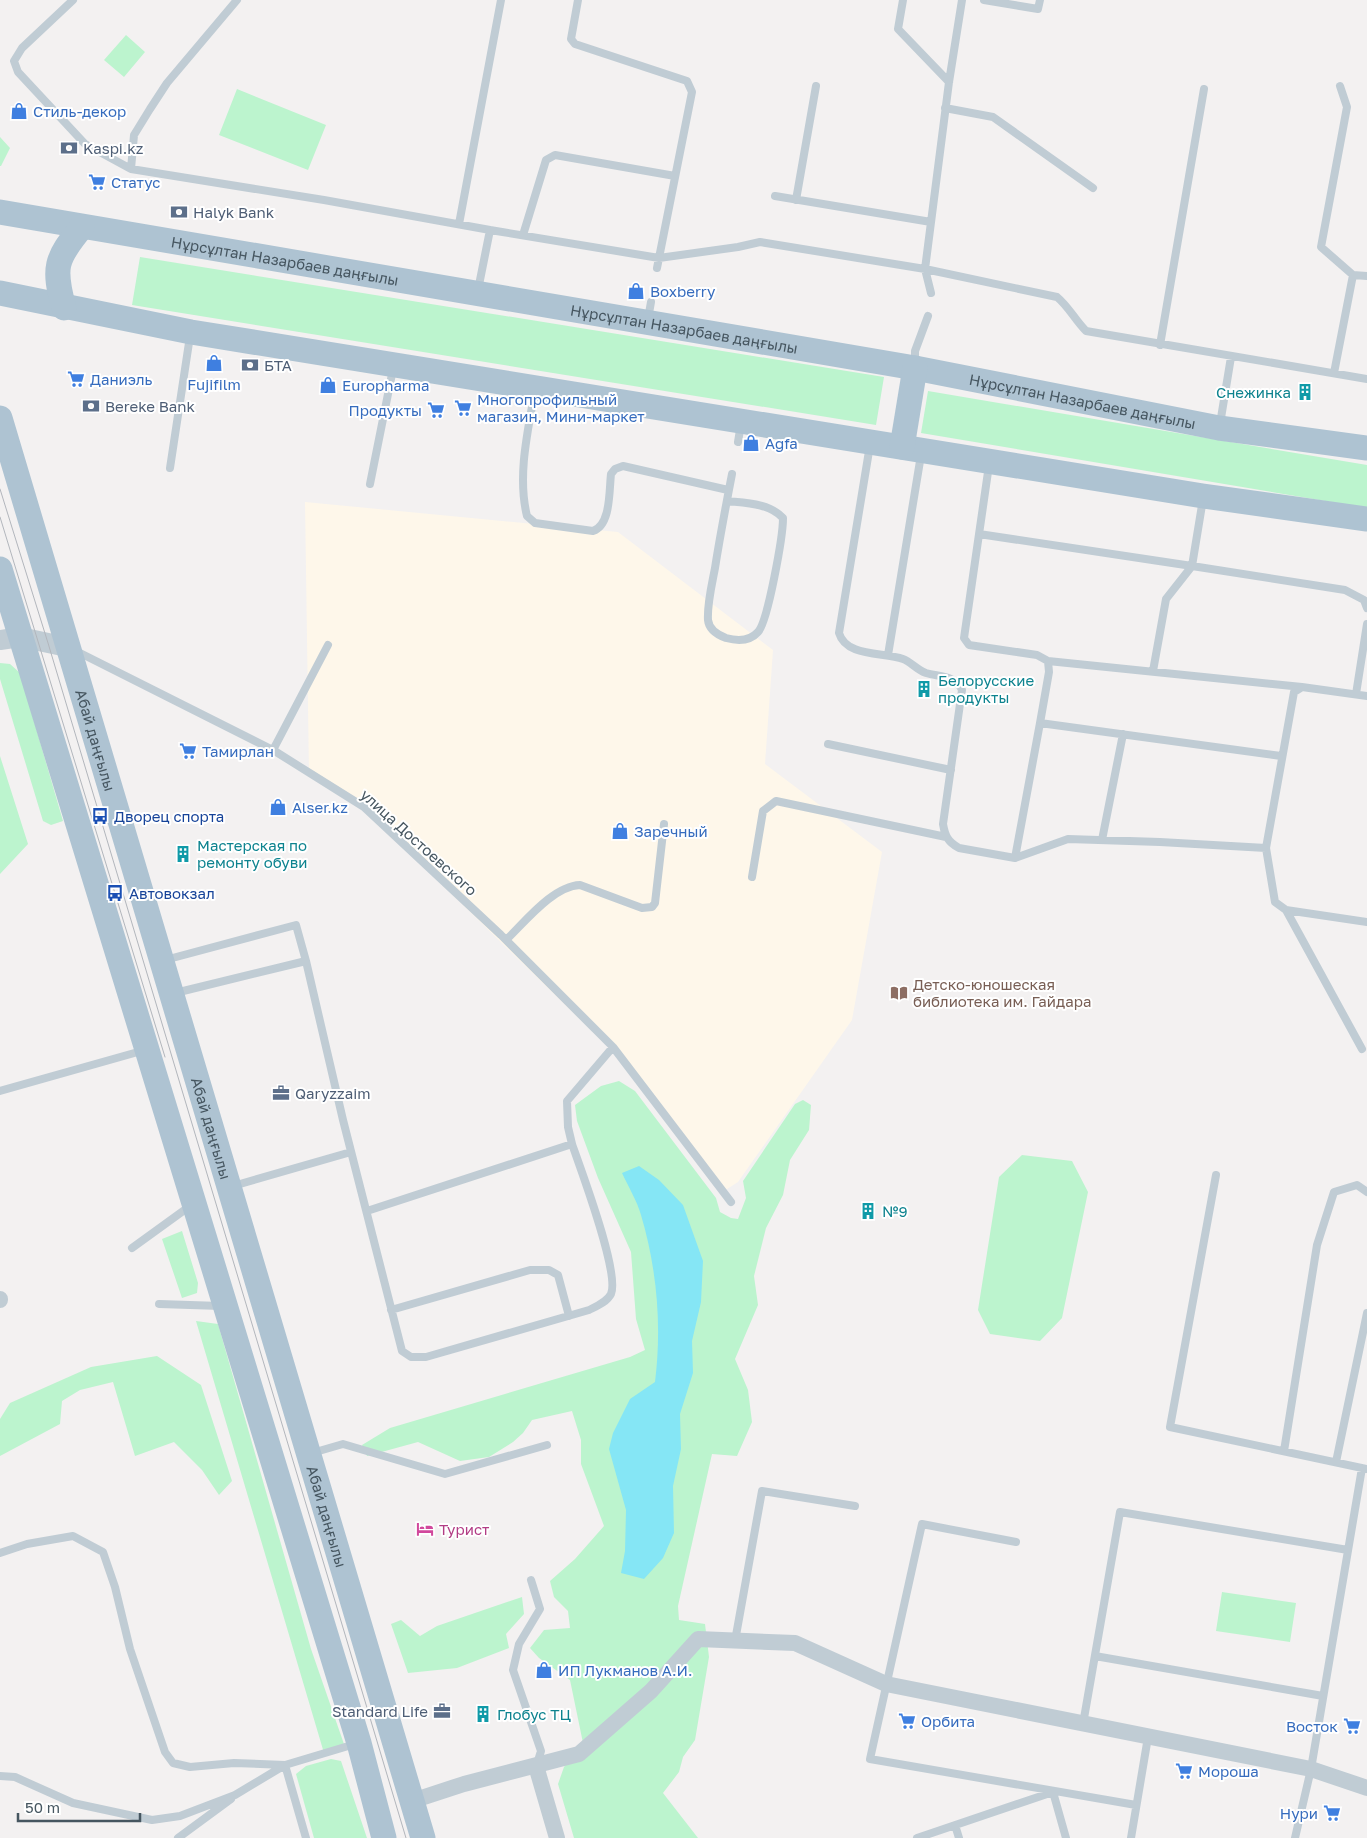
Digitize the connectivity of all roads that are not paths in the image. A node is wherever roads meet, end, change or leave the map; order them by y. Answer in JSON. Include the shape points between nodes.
{"nodes":[{"id":1,"x":73,"y":0,"type":"edge"},
{"id":2,"x":501,"y":0,"type":"edge"},
{"id":3,"x":578,"y":0,"type":"edge"},
{"id":4,"x":903,"y":0,"type":"edge"},
{"id":5,"x":962,"y":0,"type":"edge"},
{"id":6,"x":984,"y":0,"type":"edge"},
{"id":7,"x":1040,"y":0,"type":"edge"},
{"id":8,"x":235,"y":1,"type":"edge"},
{"id":9,"x":949,"y":82,"type":"junction"},
{"id":10,"x":816,"y":86,"type":"dead end"},
{"id":11,"x":1340,"y":86,"type":"dead end"},
{"id":12,"x":1204,"y":89,"type":"dead end"},
{"id":13,"x":945,"y":108,"type":"junction"},
{"id":14,"x":131,"y":169,"type":"junction"},
{"id":15,"x":675,"y":176,"type":"junction"},
{"id":16,"x":1093,"y":188,"type":"dead end"},
{"id":17,"x":774,"y":196,"type":"dead end"},
{"id":18,"x":796,"y":200,"type":"junction"},
{"id":19,"x":0,"y":212,"type":"edge"},
{"id":20,"x":931,"y":222,"type":"junction"},
{"id":21,"x":459,"y":224,"type":"junction"},
{"id":22,"x":82,"y":227,"type":"junction"},
{"id":23,"x":490,"y":230,"type":"junction"},
{"id":24,"x":523,"y":235,"type":"junction"},
{"id":25,"x":659,"y":258,"type":"junction"},
{"id":26,"x":657,"y":268,"type":"dead end"},
{"id":27,"x":925,"y":269,"type":"junction"},
{"id":28,"x":1353,"y":275,"type":"junction"},
{"id":29,"x":1367,"y":276,"type":"edge"},
{"id":30,"x":931,"y":292,"type":"dead end"},
{"id":31,"x":0,"y":293,"type":"edge"},
{"id":32,"x":478,"y":294,"type":"junction"},
{"id":33,"x":64,"y":308,"type":"junction"},
{"id":34,"x":928,"y":316,"type":"dead end"},
{"id":35,"x":191,"y":332,"type":"junction"},
{"id":36,"x":1160,"y":345,"type":"junction"},
{"id":37,"x":1231,"y":357,"type":"junction"},
{"id":38,"x":394,"y":365,"type":"junction"},
{"id":39,"x":915,"y":368,"type":"junction"},
{"id":40,"x":1334,"y":373,"type":"junction"},
{"id":41,"x":1367,"y":380,"type":"edge"},
{"id":42,"x":535,"y":388,"type":"junction"},
{"id":43,"x":0,"y":418,"type":"edge"},
{"id":44,"x":1219,"y":428,"type":"junction"},
{"id":45,"x":870,"y":442,"type":"junction"},
{"id":46,"x":1367,"y":448,"type":"edge"},
{"id":47,"x":911,"y":449,"type":"junction"},
{"id":48,"x":990,"y":462,"type":"junction"},
{"id":49,"x":170,"y":468,"type":"dead end"},
{"id":50,"x":732,"y":474,"type":"dead end"},
{"id":51,"x":370,"y":484,"type":"dead end"},
{"id":52,"x":728,"y":490,"type":"junction"},
{"id":53,"x":1203,"y":496,"type":"junction"},
{"id":54,"x":727,"y":501,"type":"junction"},
{"id":55,"x":1367,"y":519,"type":"edge"},
{"id":56,"x":979,"y":534,"type":"junction"},
{"id":57,"x":1192,"y":566,"type":"junction"},
{"id":58,"x":0,"y":569,"type":"edge"},
{"id":59,"x":1367,"y":608,"type":"edge"},
{"id":60,"x":1367,"y":624,"type":"edge"},
{"id":61,"x":10,"y":639,"type":"edge"},
{"id":62,"x":328,"y":645,"type":"dead end"},
{"id":63,"x":67,"y":647,"type":"junction"},
{"id":64,"x":888,"y":655,"type":"junction"},
{"id":65,"x":1048,"y":661,"type":"junction"},
{"id":66,"x":1153,"y":671,"type":"junction"},
{"id":67,"x":1302,"y":687,"type":"junction"},
{"id":68,"x":1356,"y":694,"type":"junction"},
{"id":69,"x":1367,"y":696,"type":"edge"},
{"id":70,"x":1040,"y":723,"type":"junction"},
{"id":71,"x":1123,"y":734,"type":"junction"},
{"id":72,"x":828,"y":744,"type":"dead end"},
{"id":73,"x":273,"y":750,"type":"junction"},
{"id":74,"x":1281,"y":756,"type":"junction"},
{"id":75,"x":951,"y":770,"type":"junction"},
{"id":76,"x":664,"y":824,"type":"dead end"},
{"id":77,"x":946,"y":837,"type":"junction"},
{"id":78,"x":1102,"y":840,"type":"junction"},
{"id":79,"x":1266,"y":848,"type":"junction"},
{"id":80,"x":1015,"y":858,"type":"junction"},
{"id":81,"x":752,"y":877,"type":"dead end"},
{"id":82,"x":1286,"y":910,"type":"junction"},
{"id":83,"x":1367,"y":922,"type":"edge"},
{"id":84,"x":506,"y":940,"type":"junction"},
{"id":85,"x":162,"y":961,"type":"junction"},
{"id":86,"x":306,"y":961,"type":"junction"},
{"id":87,"x":173,"y":993,"type":"junction"},
{"id":88,"x":614,"y":1047,"type":"junction"},
{"id":89,"x":146,"y":1049,"type":"junction"},
{"id":90,"x":1362,"y":1049,"type":"dead end"},
{"id":91,"x":0,"y":1090,"type":"edge"},
{"id":92,"x":572,"y":1144,"type":"junction"},
{"id":93,"x":351,"y":1152,"type":"junction"},
{"id":94,"x":1216,"y":1175,"type":"dead end"},
{"id":95,"x":230,"y":1187,"type":"junction"},
{"id":96,"x":1367,"y":1192,"type":"edge"},
{"id":97,"x":731,"y":1202,"type":"dead end"},
{"id":98,"x":194,"y":1204,"type":"junction"},
{"id":99,"x":367,"y":1210,"type":"junction"},
{"id":100,"x":132,"y":1248,"type":"dead end"},
{"id":101,"x":158,"y":1304,"type":"dead end"},
{"id":102,"x":225,"y":1306,"type":"junction"},
{"id":103,"x":390,"y":1310,"type":"junction"},
{"id":104,"x":1367,"y":1313,"type":"edge"},
{"id":105,"x":569,"y":1316,"type":"junction"},
{"id":106,"x":547,"y":1445,"type":"dead end"},
{"id":107,"x":1284,"y":1451,"type":"junction"},
{"id":108,"x":308,"y":1455,"type":"junction"},
{"id":109,"x":1336,"y":1462,"type":"junction"},
{"id":110,"x":1365,"y":1468,"type":"edge"},
{"id":111,"x":855,"y":1506,"type":"dead end"},
{"id":112,"x":1016,"y":1542,"type":"dead end"},
{"id":113,"x":1348,"y":1550,"type":"junction"},
{"id":114,"x":0,"y":1553,"type":"edge"},
{"id":115,"x":531,"y":1580,"type":"dead end"},
{"id":116,"x":735,"y":1640,"type":"junction"},
{"id":117,"x":1095,"y":1656,"type":"junction"},
{"id":118,"x":886,"y":1684,"type":"junction"},
{"id":119,"x":1323,"y":1696,"type":"junction"},
{"id":120,"x":1083,"y":1724,"type":"junction"},
{"id":121,"x":1148,"y":1736,"type":"junction"},
{"id":122,"x":359,"y":1743,"type":"junction"},
{"id":123,"x":285,"y":1765,"type":"junction"},
{"id":124,"x":536,"y":1766,"type":"junction"},
{"id":125,"x":1311,"y":1769,"type":"junction"},
{"id":126,"x":0,"y":1776,"type":"edge"},
{"id":127,"x":1367,"y":1788,"type":"edge"},
{"id":128,"x":1053,"y":1792,"type":"junction"},
{"id":129,"x":235,"y":1795,"type":"junction"},
{"id":130,"x":412,"y":1801,"type":"junction"},
{"id":131,"x":1136,"y":1805,"type":"junction"},
{"id":132,"x":955,"y":1825,"type":"junction"},
{"id":133,"x":178,"y":1838,"type":"edge"},
{"id":134,"x":306,"y":1838,"type":"edge"},
{"id":135,"x":384,"y":1838,"type":"edge"},
{"id":136,"x":423,"y":1838,"type":"edge"},
{"id":137,"x":557,"y":1838,"type":"edge"},
{"id":138,"x":917,"y":1838,"type":"edge"},
{"id":139,"x":959,"y":1838,"type":"edge"},
{"id":140,"x":1066,"y":1838,"type":"edge"},
{"id":141,"x":1130,"y":1838,"type":"edge"},
{"id":142,"x":1295,"y":1838,"type":"edge"}],
"edges":[{"from":1,"to":14,"type":"lane","via":[[22,48],[14,61],[18,72],[85,144]]},
{"from":2,"to":21,"type":"lane"},
{"from":3,"to":15,"type":"lane","via":[[571,39],[575,44],[686,82],[692,92]]},
{"from":4,"to":9,"type":"lane","via":[[898,29]]},
{"from":5,"to":9,"type":"lane"},
{"from":6,"to":7,"type":"lane","via":[[1038,9]]},
{"from":8,"to":14,"type":"lane","via":[[167,83],[137,130]]},
{"from":9,"to":13,"type":"lane"},
{"from":10,"to":18,"type":"lane"},
{"from":11,"to":28,"type":"lane","via":[[1347,107],[1321,247]]},
{"from":12,"to":36,"type":"lane"},
{"from":13,"to":16,"type":"lane","via":[[993,117]]},
{"from":13,"to":20,"type":"lane"},
{"from":14,"to":21,"type":"lane"},
{"from":15,"to":24,"type":"lane","via":[[555,155],[546,160]]},
{"from":15,"to":25,"type":"lane"},
{"from":17,"to":18,"type":"lane"},
{"from":18,"to":20,"type":"lane"},
{"from":19,"to":22,"type":"main road","name":"Нұрсұлтан Назарбаев даңғылы"},
{"from":20,"to":27,"type":"lane"},
{"from":21,"to":23,"type":"lane"},
{"from":22,"to":32,"type":"main road","name":"Нұрсұлтан Назарбаев даңғылы"},
{"from":22,"to":33,"type":"main road","via":[[68,244],[60,261],[56,279]]},
{"from":23,"to":24,"type":"lane"},
{"from":23,"to":32,"type":"lane"},
{"from":24,"to":25,"type":"lane"},
{"from":25,"to":26,"type":"lane"},
{"from":25,"to":27,"type":"lane","via":[[760,242]]},
{"from":27,"to":30,"type":"lane"},
{"from":27,"to":36,"type":"lane","via":[[1057,297],[1086,331]]},
{"from":28,"to":29,"type":"lane"},
{"from":28,"to":40,"type":"lane"},
{"from":31,"to":33,"type":"main road"},
{"from":32,"to":39,"type":"main road","name":"Нұрсұлтан Назарбаев даңғылы","via":[[649,312]]},
{"from":33,"to":35,"type":"main road"},
{"from":34,"to":39,"type":"lane","via":[[915,351]]},
{"from":35,"to":38,"type":"main road"},
{"from":35,"to":49,"type":"lane"},
{"from":36,"to":37,"type":"lane"},
{"from":37,"to":40,"type":"lane"},
{"from":37,"to":44,"type":"lane"},
{"from":38,"to":42,"type":"main road"},
{"from":38,"to":51,"type":"lane"},
{"from":39,"to":44,"type":"main road","name":"Нұрсұлтан Назарбаев даңғылы"},
{"from":39,"to":47,"type":"main road"},
{"from":40,"to":41,"type":"lane"},
{"from":42,"to":45,"type":"main road","via":[[740,431]]},
{"from":42,"to":52,"type":"lane","via":[[525,451],[524,485],[527,516],[535,523],[593,531],[600,529],[604,522],[611,474],[623,466]]},
{"from":43,"to":63,"type":"main road","name":"Абай даңғылы"},
{"from":44,"to":46,"type":"main road","name":"Нұрсұлтан Назарбаев даңғылы"},
{"from":45,"to":47,"type":"main road"},
{"from":45,"to":64,"type":"lane","via":[[840,633],[842,642],[851,649]]},
{"from":47,"to":48,"type":"main road"},
{"from":47,"to":64,"type":"lane"},
{"from":48,"to":53,"type":"main road"},
{"from":48,"to":56,"type":"lane"},
{"from":50,"to":52,"type":"lane"},
{"from":52,"to":54,"type":"lane"},
{"from":53,"to":55,"type":"main road"},
{"from":53,"to":57,"type":"lane"},
{"from":54,"to":54,"type":"lane","via":[[708,621],[712,630],[723,636],[733,640],[748,639],[759,632],[764,620],[779,558],[783,518],[776,511],[759,505]]},
{"from":56,"to":57,"type":"lane"},
{"from":56,"to":65,"type":"lane","via":[[964,638],[969,645],[1037,655]]},
{"from":57,"to":59,"type":"lane","via":[[1345,590],[1364,600]]},
{"from":57,"to":66,"type":"lane","via":[[1166,599]]},
{"from":58,"to":61,"type":"main road"},
{"from":60,"to":68,"type":"lane"},
{"from":61,"to":63,"type":"street"},
{"from":61,"to":89,"type":"main road"},
{"from":62,"to":73,"type":"lane"},
{"from":63,"to":73,"type":"lane","name":"улица Достоевского"},
{"from":63,"to":85,"type":"main road","name":"Абай даңғылы"},
{"from":64,"to":75,"type":"lane","via":[[905,659],[925,673],[948,678],[962,690]]},
{"from":65,"to":66,"type":"lane"},
{"from":65,"to":70,"type":"lane","via":[[1050,672]]},
{"from":66,"to":67,"type":"lane"},
{"from":67,"to":68,"type":"lane"},
{"from":67,"to":74,"type":"lane","via":[[1294,692]]},
{"from":68,"to":69,"type":"lane"},
{"from":70,"to":71,"type":"lane"},
{"from":70,"to":80,"type":"lane"},
{"from":71,"to":74,"type":"lane"},
{"from":71,"to":78,"type":"lane"},
{"from":72,"to":75,"type":"lane"},
{"from":73,"to":84,"type":"lane","name":"улица Достоевского","via":[[364,807]]},
{"from":74,"to":79,"type":"lane"},
{"from":75,"to":77,"type":"lane","via":[[943,824]]},
{"from":76,"to":84,"type":"lane","via":[[652,907],[642,908],[580,886],[570,886],[558,892]]},
{"from":77,"to":80,"type":"lane","via":[[959,848]]},
{"from":77,"to":81,"type":"lane","via":[[776,801],[763,811]]},
{"from":78,"to":79,"type":"lane"},
{"from":78,"to":80,"type":"lane","via":[[1068,839]]},
{"from":79,"to":82,"type":"lane","via":[[1275,902]]},
{"from":82,"to":83,"type":"lane"},
{"from":82,"to":90,"type":"lane"},
{"from":84,"to":88,"type":"lane","name":"улица Достоевского"},
{"from":85,"to":86,"type":"lane","via":[[296,925]]},
{"from":85,"to":87,"type":"main road","name":"Абай даңғылы"},
{"from":86,"to":87,"type":"lane"},
{"from":86,"to":93,"type":"lane"},
{"from":87,"to":95,"type":"main road","name":"Абай даңғылы"},
{"from":88,"to":92,"type":"lane","via":[[567,1101]]},
{"from":88,"to":97,"type":"lane","name":"улица Достоевского"},
{"from":89,"to":91,"type":"lane"},
{"from":89,"to":98,"type":"main road"},
{"from":92,"to":99,"type":"lane"},
{"from":92,"to":105,"type":"lane","via":[[604,1241],[612,1277],[611,1294],[602,1304]]},
{"from":93,"to":95,"type":"lane"},
{"from":93,"to":99,"type":"lane"},
{"from":94,"to":107,"type":"lane","via":[[1170,1427]]},
{"from":95,"to":108,"type":"main road","name":"Абай даңғылы"},
{"from":96,"to":107,"type":"lane","via":[[1357,1185],[1334,1192],[1317,1245]]},
{"from":98,"to":100,"type":"lane"},
{"from":98,"to":102,"type":"main road"},
{"from":99,"to":103,"type":"lane"},
{"from":101,"to":102,"type":"lane"},
{"from":102,"to":122,"type":"main road"},
{"from":103,"to":105,"type":"lane","via":[[530,1270],[548,1270],[558,1275]]},
{"from":103,"to":105,"type":"lane","via":[[402,1351],[411,1358],[426,1357]]},
{"from":104,"to":109,"type":"lane"},
{"from":106,"to":108,"type":"lane","via":[[445,1474],[343,1444]]},
{"from":107,"to":109,"type":"lane"},
{"from":108,"to":130,"type":"main road","name":"Абай даңғылы"},
{"from":109,"to":110,"type":"lane"},
{"from":110,"to":113,"type":"lane"},
{"from":111,"to":116,"type":"lane","via":[[762,1491]]},
{"from":112,"to":118,"type":"lane","via":[[922,1524]]},
{"from":113,"to":117,"type":"lane","via":[[1120,1512]]},
{"from":113,"to":119,"type":"lane"},
{"from":114,"to":123,"type":"lane","via":[[26,1544],[73,1536],[103,1552],[130,1649],[165,1752],[173,1763],[190,1767],[234,1763]]},
{"from":115,"to":124,"type":"lane","via":[[540,1609],[519,1644],[513,1670],[541,1751]]},
{"from":116,"to":118,"type":"street","via":[[795,1644]]},
{"from":116,"to":124,"type":"street","via":[[698,1639],[651,1691],[579,1754]]},
{"from":117,"to":119,"type":"lane"},
{"from":117,"to":120,"type":"lane"},
{"from":118,"to":120,"type":"street"},
{"from":118,"to":128,"type":"lane","via":[[870,1759]]},
{"from":119,"to":125,"type":"lane"},
{"from":120,"to":121,"type":"street"},
{"from":121,"to":125,"type":"street"},
{"from":121,"to":131,"type":"lane"},
{"from":122,"to":123,"type":"lane"},
{"from":122,"to":135,"type":"main road"},
{"from":123,"to":129,"type":"lane"},
{"from":123,"to":134,"type":"lane"},
{"from":124,"to":130,"type":"street"},
{"from":124,"to":137,"type":"street"},
{"from":125,"to":127,"type":"street"},
{"from":125,"to":142,"type":"lane"},
{"from":126,"to":129,"type":"lane","via":[[15,1777],[73,1803],[152,1820],[180,1816]]},
{"from":128,"to":131,"type":"lane"},
{"from":128,"to":132,"type":"lane"},
{"from":128,"to":140,"type":"lane"},
{"from":129,"to":133,"type":"lane"},
{"from":130,"to":136,"type":"main road","name":"Абай даңғылы"},
{"from":131,"to":141,"type":"lane"},
{"from":132,"to":138,"type":"lane"},
{"from":132,"to":139,"type":"lane"}]}
